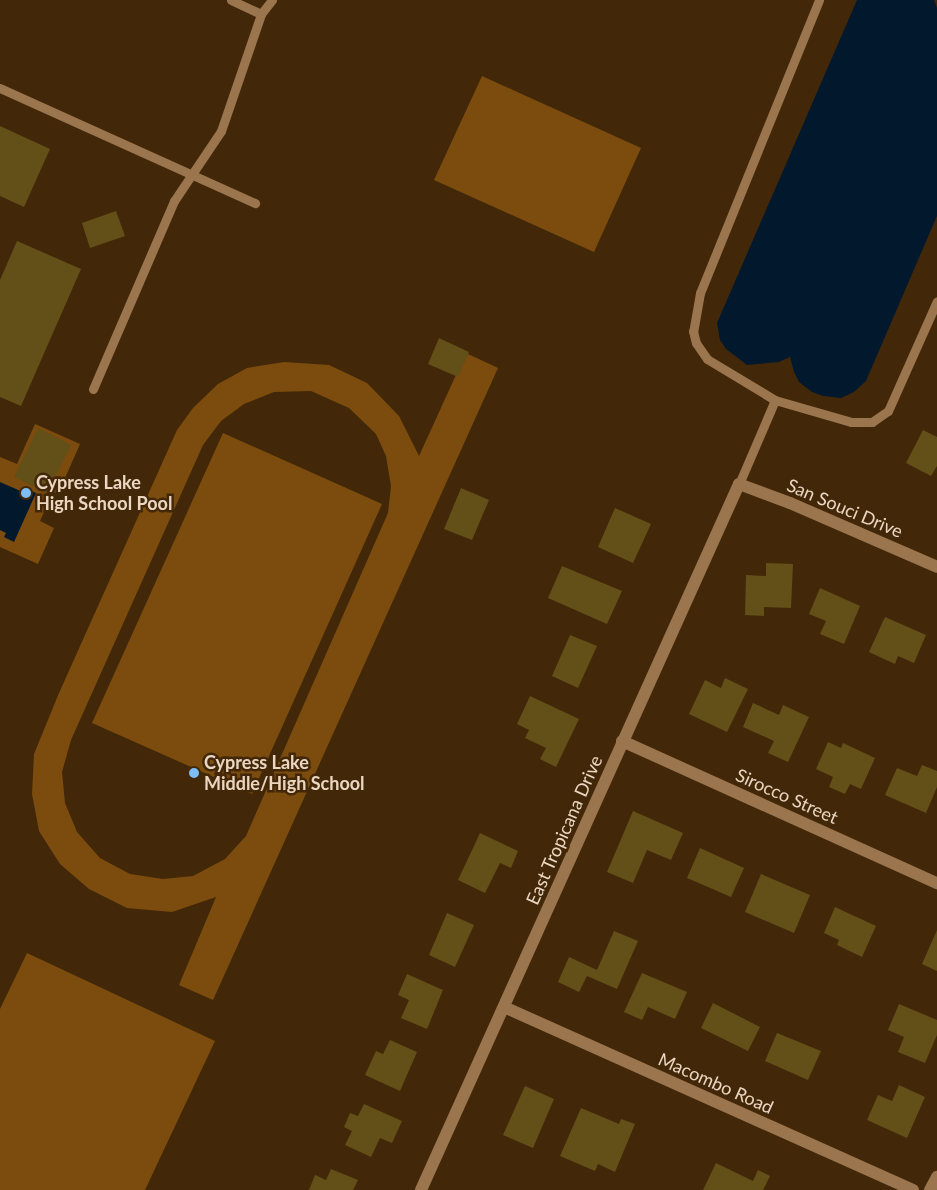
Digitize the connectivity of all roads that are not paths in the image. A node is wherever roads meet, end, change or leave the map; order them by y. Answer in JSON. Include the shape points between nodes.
{"nodes":[{"id":1,"x":231,"y":0,"type":"edge"},
{"id":2,"x":272,"y":0,"type":"edge"},
{"id":3,"x":818,"y":0,"type":"edge"},
{"id":4,"x":261,"y":14,"type":"junction"},
{"id":5,"x":0,"y":88,"type":"edge"},
{"id":6,"x":192,"y":175,"type":"junction"},
{"id":7,"x":255,"y":203,"type":"dead end"},
{"id":8,"x":937,"y":301,"type":"edge"},
{"id":9,"x":93,"y":389,"type":"dead end"},
{"id":10,"x":775,"y":400,"type":"junction"},
{"id":11,"x":739,"y":484,"type":"junction"},
{"id":12,"x":937,"y":567,"type":"edge"},
{"id":13,"x":622,"y":741,"type":"junction"},
{"id":14,"x":937,"y":883,"type":"edge"},
{"id":15,"x":504,"y":1007,"type":"junction"},
{"id":16,"x":937,"y":1176,"type":"edge"},
{"id":17,"x":421,"y":1190,"type":"edge"},
{"id":18,"x":913,"y":1190,"type":"edge"},
{"id":19,"x":930,"y":1190,"type":"edge"}],
"edges":[{"from":1,"to":4,"type":"lane"},
{"from":2,"to":4,"type":"lane"},
{"from":3,"to":10,"type":"lane","via":[[700,293],[693,331],[707,359]]},
{"from":4,"to":6,"type":"lane","via":[[221,131]]},
{"from":5,"to":6,"type":"lane"},
{"from":6,"to":7,"type":"lane"},
{"from":6,"to":9,"type":"lane","via":[[174,201]]},
{"from":8,"to":10,"type":"lane","via":[[888,411],[872,422],[851,422]]},
{"from":10,"to":11,"type":"lane"},
{"from":11,"to":12,"type":"street","name":"San Souci Drive"},
{"from":11,"to":13,"type":"street","name":"East Tropicana Drive"},
{"from":13,"to":14,"type":"street","name":"Sirocco Street"},
{"from":13,"to":15,"type":"street","name":"East Tropicana Drive"},
{"from":15,"to":17,"type":"street","name":"East Tropicana Drive"},
{"from":15,"to":18,"type":"street","name":"Macombo Road"},
{"from":16,"to":19,"type":"street"}]}
